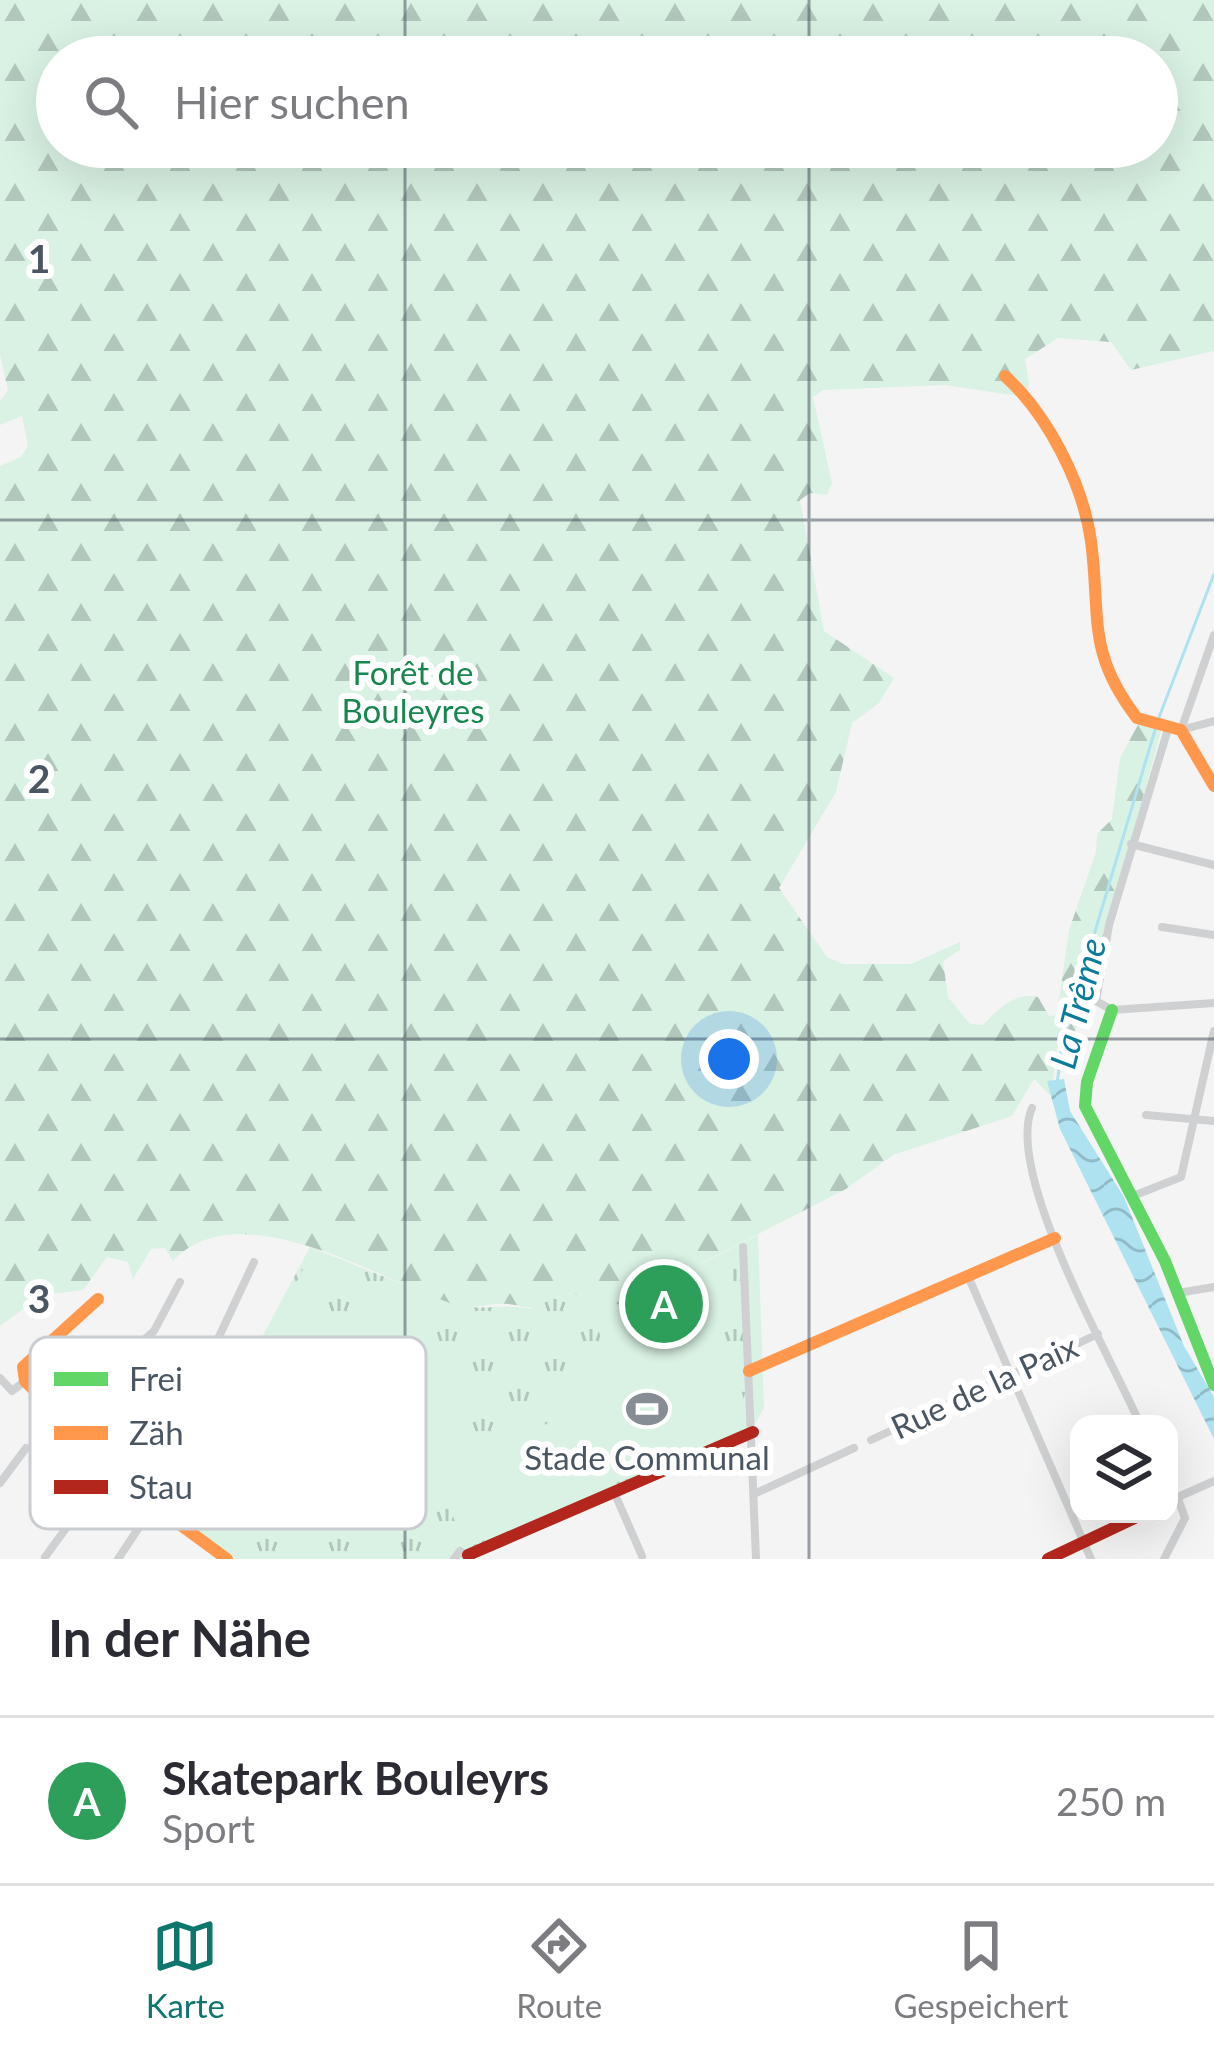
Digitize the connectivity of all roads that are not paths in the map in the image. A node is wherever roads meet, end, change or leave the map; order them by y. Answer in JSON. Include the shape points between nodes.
{"nodes":[{"id":1,"x":1005,"y":376,"type":"dead end"},
{"id":2,"x":1214,"y":634,"type":"edge"},
{"id":3,"x":1214,"y":721,"type":"edge"},
{"id":4,"x":1171,"y":729,"type":"junction"},
{"id":5,"x":1214,"y":786,"type":"edge"},
{"id":6,"x":1131,"y":844,"type":"junction"},
{"id":7,"x":1214,"y":865,"type":"edge"},
{"id":8,"x":1162,"y":927,"type":"dead end"},
{"id":9,"x":1214,"y":935,"type":"edge"},
{"id":10,"x":1214,"y":1003,"type":"edge"},
{"id":11,"x":1112,"y":1010,"type":"junction"},
{"id":12,"x":1214,"y":1031,"type":"edge"},
{"id":13,"x":1032,"y":1108,"type":"dead end"},
{"id":14,"x":1146,"y":1115,"type":"dead end"},
{"id":15,"x":1193,"y":1116,"type":"junction"},
{"id":16,"x":1214,"y":1121,"type":"edge"},
{"id":17,"x":1133,"y":1196,"type":"junction"},
{"id":18,"x":1055,"y":1238,"type":"junction"},
{"id":19,"x":743,"y":1247,"type":"dead end"},
{"id":20,"x":254,"y":1262,"type":"dead end"},
{"id":21,"x":968,"y":1276,"type":"junction"},
{"id":22,"x":180,"y":1282,"type":"dead end"},
{"id":23,"x":1214,"y":1286,"type":"edge"},
{"id":24,"x":1178,"y":1293,"type":"junction"},
{"id":25,"x":98,"y":1299,"type":"dead end"},
{"id":26,"x":1098,"y":1334,"type":"junction"},
{"id":27,"x":56,"y":1337,"type":"edge"},
{"id":28,"x":147,"y":1337,"type":"edge"},
{"id":29,"x":219,"y":1337,"type":"edge"},
{"id":30,"x":30,"y":1361,"type":"edge"},
{"id":31,"x":749,"y":1371,"type":"junction"},
{"id":32,"x":1010,"y":1372,"type":"junction"},
{"id":33,"x":0,"y":1378,"type":"edge"},
{"id":34,"x":25,"y":1381,"type":"junction"},
{"id":35,"x":1214,"y":1385,"type":"edge"},
{"id":36,"x":30,"y":1386,"type":"edge"},
{"id":37,"x":1136,"y":1415,"type":"edge"},
{"id":38,"x":753,"y":1432,"type":"junction"},
{"id":39,"x":871,"y":1440,"type":"dead end"},
{"id":40,"x":26,"y":1448,"type":"dead end"},
{"id":41,"x":854,"y":1448,"type":"dead end"},
{"id":42,"x":1214,"y":1481,"type":"edge"},
{"id":43,"x":0,"y":1483,"type":"edge"},
{"id":44,"x":614,"y":1492,"type":"junction"},
{"id":45,"x":754,"y":1494,"type":"junction"},
{"id":46,"x":1178,"y":1496,"type":"edge"},
{"id":47,"x":1178,"y":1507,"type":"edge"},
{"id":48,"x":1124,"y":1523,"type":"edge"},
{"id":49,"x":65,"y":1529,"type":"edge"},
{"id":50,"x":138,"y":1529,"type":"edge"},
{"id":51,"x":186,"y":1529,"type":"edge"},
{"id":52,"x":1084,"y":1542,"type":"junction"},
{"id":53,"x":642,"y":1556,"type":"edge"},
{"id":54,"x":45,"y":1557,"type":"edge"},
{"id":55,"x":464,"y":1558,"type":"edge"},
{"id":56,"x":118,"y":1559,"type":"edge"},
{"id":57,"x":227,"y":1559,"type":"edge"},
{"id":58,"x":756,"y":1559,"type":"edge"},
{"id":59,"x":1048,"y":1559,"type":"edge"},
{"id":60,"x":1091,"y":1559,"type":"edge"},
{"id":61,"x":1164,"y":1559,"type":"edge"}],
"edges":[{"from":1,"to":4,"type":"street","via":[[1039,415],[1086,512],[1096,648],[1140,718]]},
{"from":2,"to":4,"type":"street"},
{"from":3,"to":4,"type":"street"},
{"from":4,"to":5,"type":"street"},
{"from":4,"to":6,"type":"street"},
{"from":6,"to":7,"type":"street"},
{"from":6,"to":11,"type":"street","via":[[1096,1001]]},
{"from":8,"to":9,"type":"street"},
{"from":10,"to":11,"type":"street"},
{"from":11,"to":17,"type":"street","via":[[1085,1106]]},
{"from":12,"to":15,"type":"street"},
{"from":13,"to":18,"type":"street","via":[[1033,1179]]},
{"from":14,"to":15,"type":"street"},
{"from":15,"to":16,"type":"street"},
{"from":15,"to":17,"type":"street","via":[[1179,1180]]},
{"from":17,"to":24,"type":"street"},
{"from":18,"to":21,"type":"street"},
{"from":18,"to":26,"type":"street"},
{"from":19,"to":31,"type":"street"},
{"from":20,"to":29,"type":"street"},
{"from":21,"to":31,"type":"street"},
{"from":21,"to":32,"type":"street"},
{"from":22,"to":28,"type":"street"},
{"from":23,"to":24,"type":"street"},
{"from":24,"to":35,"type":"street"},
{"from":25,"to":27,"type":"street"},
{"from":26,"to":32,"type":"street","name":"Rue de la Paix"},
{"from":26,"to":37,"type":"street"},
{"from":30,"to":34,"type":"street"},
{"from":31,"to":38,"type":"street"},
{"from":32,"to":39,"type":"street","name":"Rue de la Paix"},
{"from":32,"to":52,"type":"street"},
{"from":33,"to":34,"type":"street","via":[[12,1390]]},
{"from":34,"to":36,"type":"street"},
{"from":38,"to":44,"type":"street"},
{"from":38,"to":45,"type":"street"},
{"from":40,"to":43,"type":"street"},
{"from":41,"to":45,"type":"street","name":"Rue de la Paix"},
{"from":42,"to":46,"type":"street"},
{"from":44,"to":53,"type":"street"},
{"from":44,"to":55,"type":"street"},
{"from":45,"to":58,"type":"street"},
{"from":47,"to":61,"type":"street","via":[[1185,1518]]},
{"from":48,"to":52,"type":"street"},
{"from":49,"to":54,"type":"street"},
{"from":50,"to":56,"type":"street"},
{"from":51,"to":57,"type":"street"},
{"from":52,"to":59,"type":"street"},
{"from":52,"to":60,"type":"street"}]}
